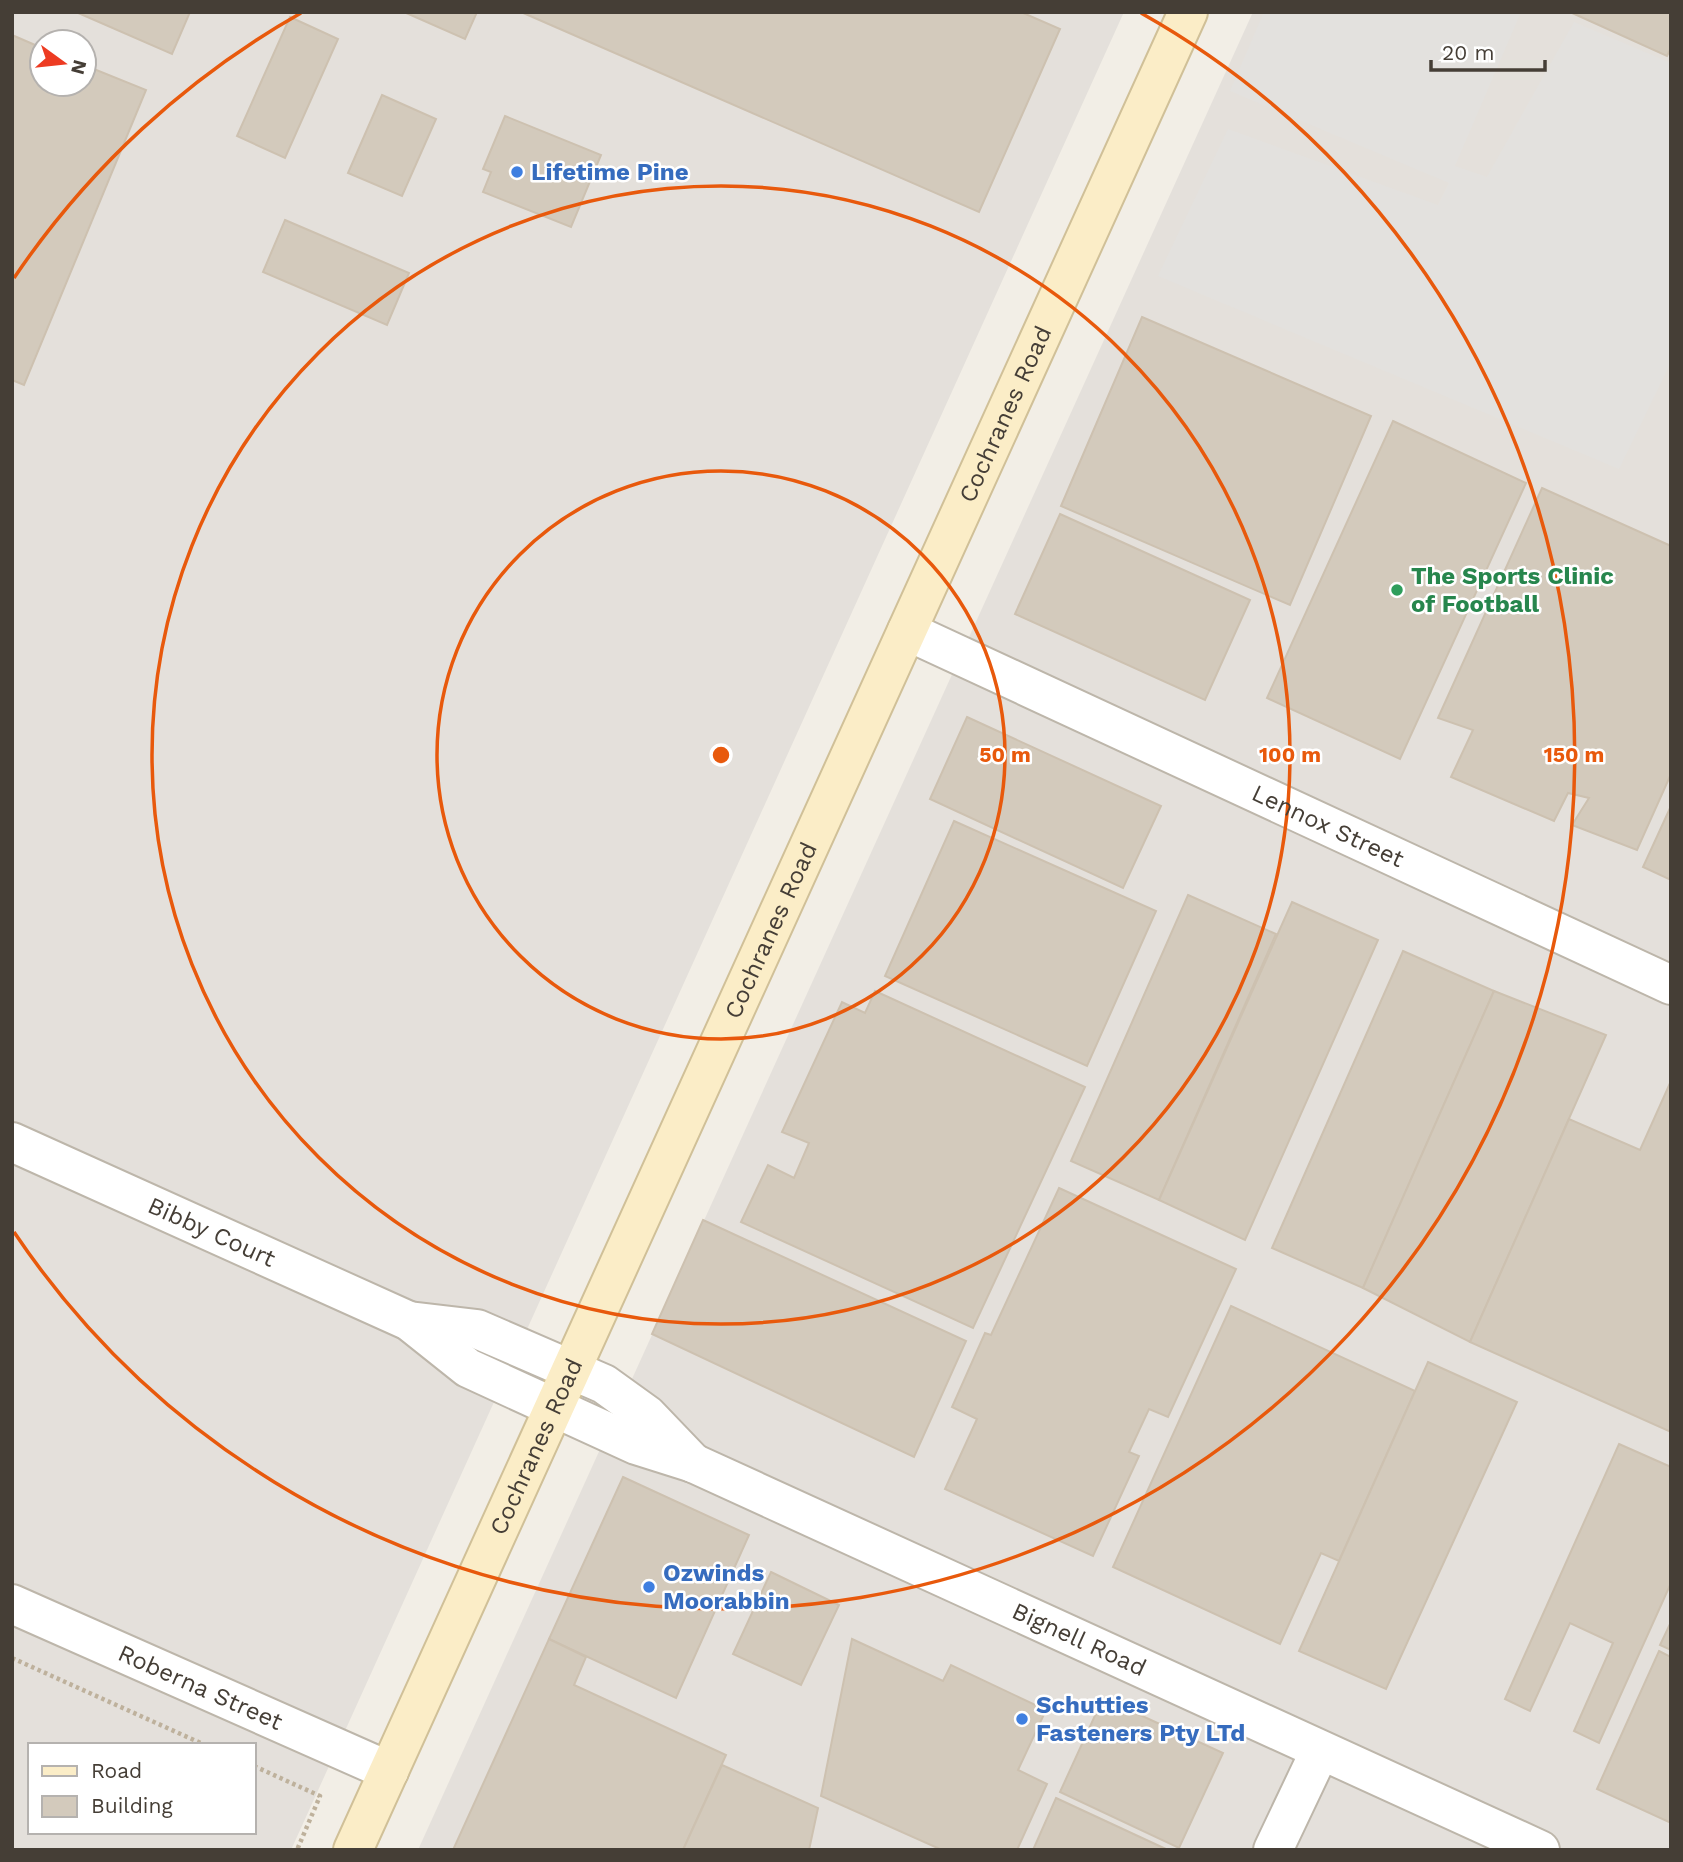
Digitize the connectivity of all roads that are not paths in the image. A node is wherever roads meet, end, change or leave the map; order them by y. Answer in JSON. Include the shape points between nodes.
{"nodes":[{"id":1,"x":1188,"y":12,"type":"edge"},
{"id":2,"x":907,"y":631,"type":"junction"},
{"id":3,"x":1671,"y":985,"type":"edge"},
{"id":4,"x":12,"y":1142,"type":"edge"},
{"id":5,"x":409,"y":1321,"type":"junction"},
{"id":6,"x":571,"y":1369,"type":"junction"},
{"id":7,"x":553,"y":1409,"type":"junction"},
{"id":8,"x":693,"y":1463,"type":"junction"},
{"id":9,"x":12,"y":1604,"type":"edge"},
{"id":10,"x":1320,"y":1751,"type":"junction"},
{"id":11,"x":389,"y":1771,"type":"junction"},
{"id":12,"x":353,"y":1850,"type":"edge"},
{"id":13,"x":1273,"y":1850,"type":"edge"},
{"id":14,"x":1540,"y":1850,"type":"edge"}],
"edges":[{"from":1,"to":2,"type":"street","name":"Cochranes Road"},
{"from":2,"to":3,"type":"street","name":"Lennox Street"},
{"from":2,"to":6,"type":"street","name":"Cochranes Road"},
{"from":4,"to":5,"type":"street","name":"Bibby Court"},
{"from":5,"to":6,"type":"street","name":"Bibby Court","via":[[477,1329]]},
{"from":5,"to":7,"type":"street","name":"Bibby Court","via":[[462,1365]]},
{"from":6,"to":7,"type":"street","name":"Cochranes Road"},
{"from":6,"to":8,"type":"street","name":"Bignell Road","via":[[630,1402]]},
{"from":7,"to":8,"type":"street","name":"Bignell Road","via":[[643,1448]]},
{"from":7,"to":11,"type":"street","name":"Cochranes Road"},
{"from":8,"to":10,"type":"street","name":"Bignell Road"},
{"from":9,"to":11,"type":"street","name":"Roberna Street"},
{"from":10,"to":13,"type":"street"},
{"from":10,"to":14,"type":"street","name":"Bignell Road"},
{"from":11,"to":12,"type":"street","name":"Cochranes Road"}]}
